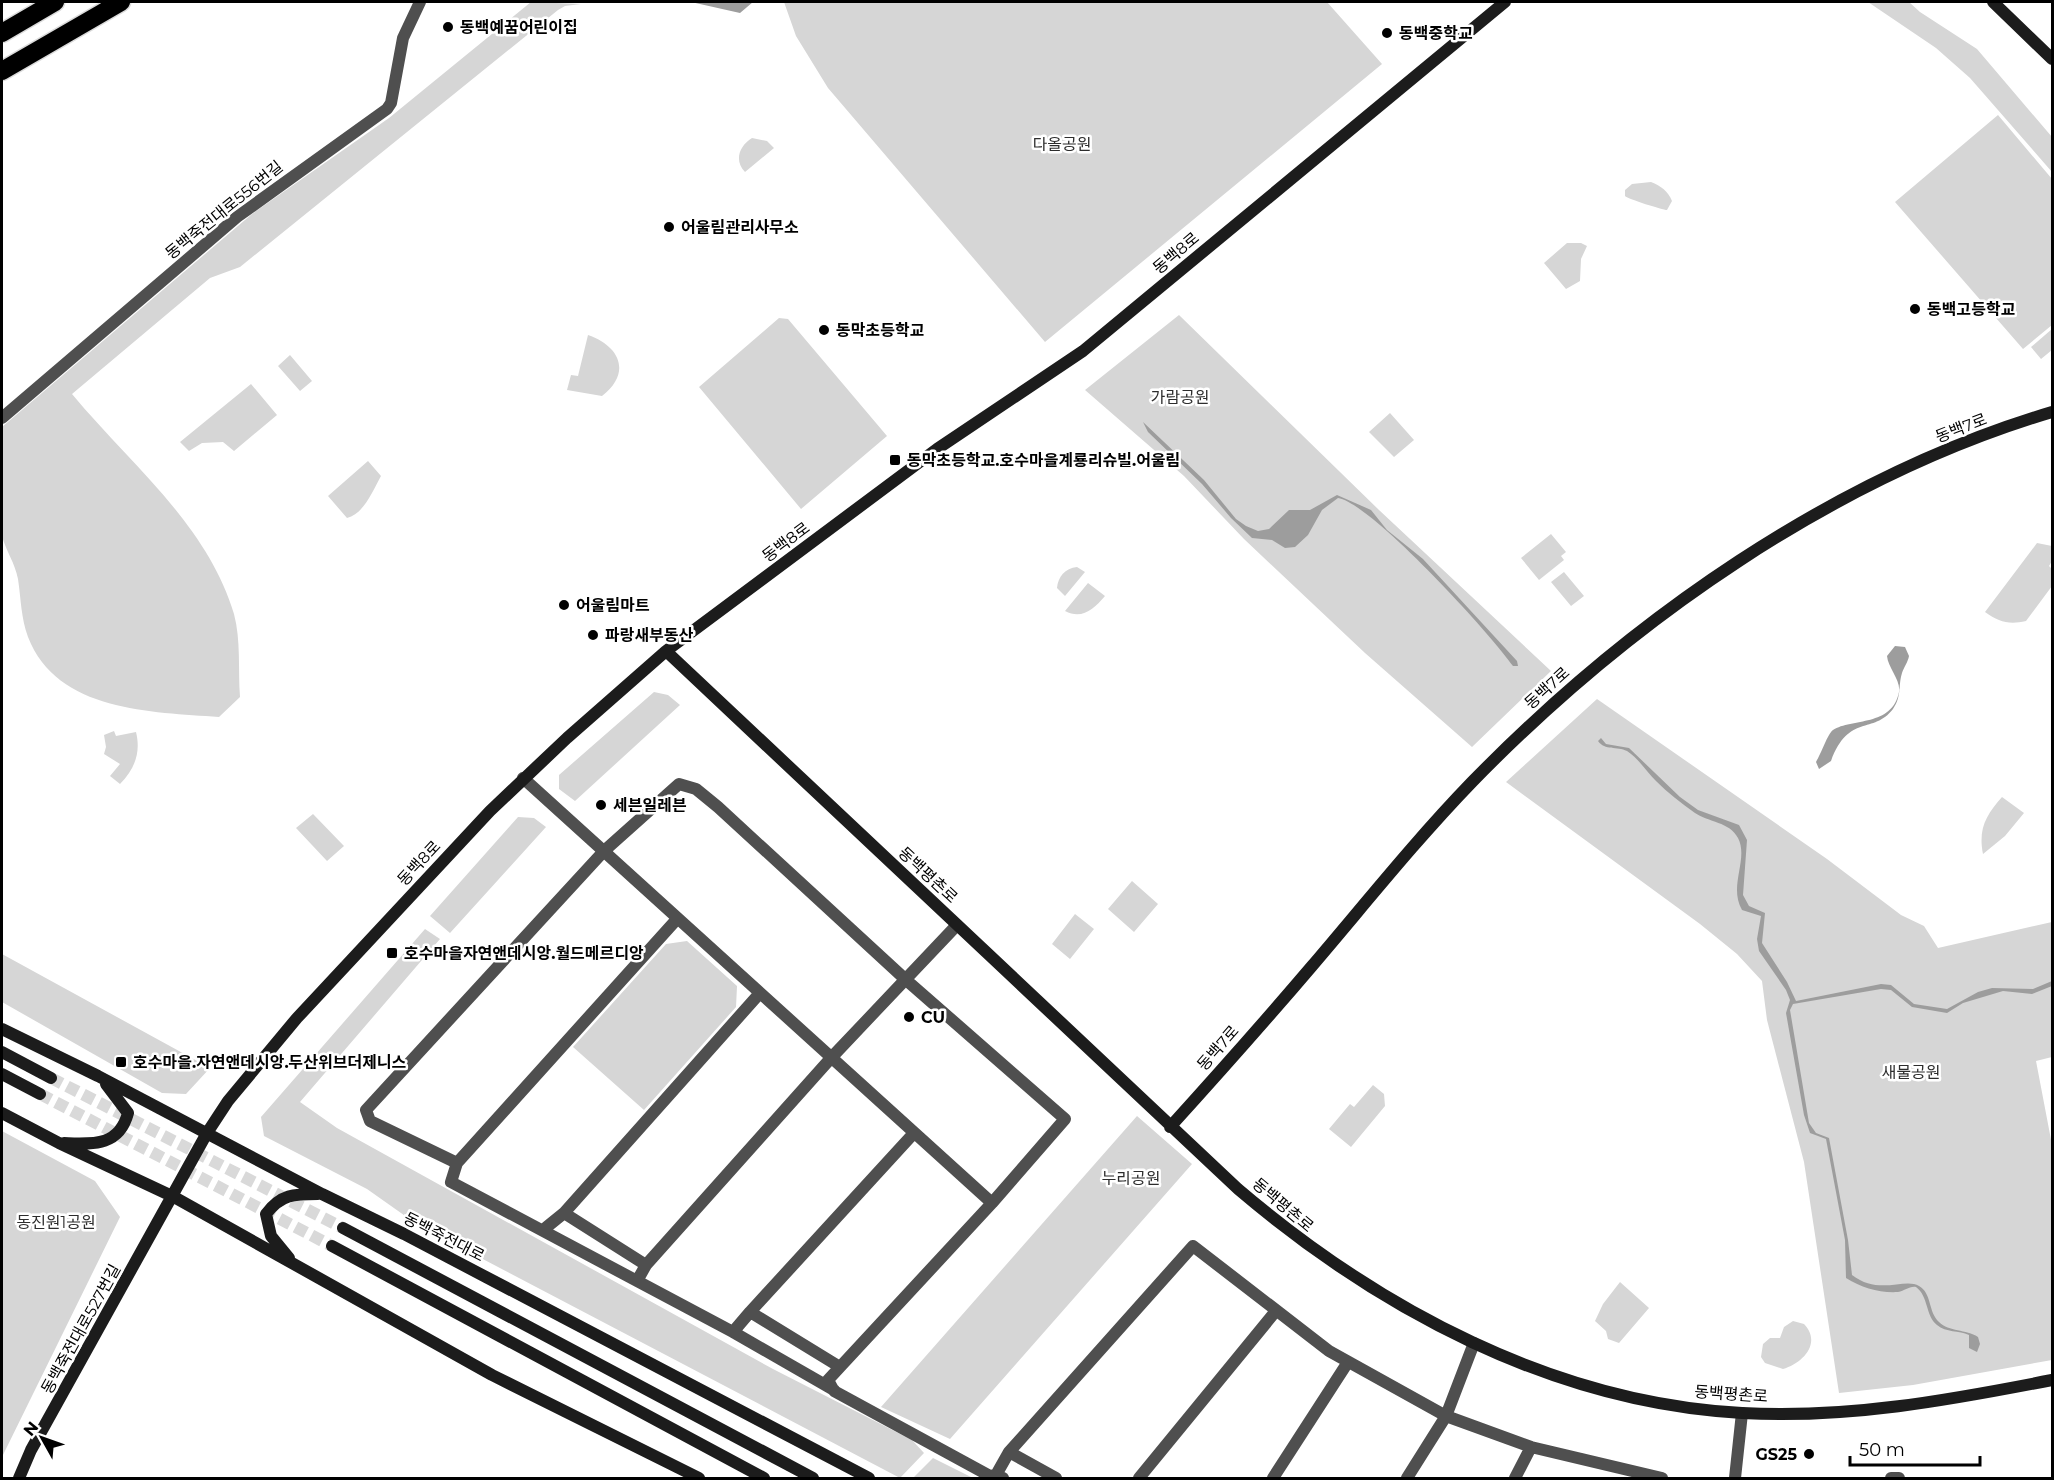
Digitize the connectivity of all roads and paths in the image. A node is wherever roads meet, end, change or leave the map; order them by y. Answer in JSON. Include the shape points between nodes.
{"nodes":[{"id":1,"x":55,"y":2,"type":"edge"},
{"id":2,"x":122,"y":2,"type":"edge"},
{"id":3,"x":420,"y":2,"type":"edge"},
{"id":4,"x":1505,"y":2,"type":"edge"},
{"id":5,"x":1993,"y":2,"type":"edge"},
{"id":6,"x":2,"y":33,"type":"edge"},
{"id":7,"x":2052,"y":58,"type":"edge"},
{"id":8,"x":2,"y":71,"type":"edge"},
{"id":9,"x":2052,"y":412,"type":"edge"},
{"id":10,"x":2,"y":418,"type":"edge"},
{"id":11,"x":666,"y":651,"type":"junction"},
{"id":12,"x":523,"y":778,"type":"junction"},
{"id":13,"x":604,"y":851,"type":"junction"},
{"id":14,"x":677,"y":919,"type":"junction"},
{"id":15,"x":957,"y":925,"type":"junction"},
{"id":16,"x":905,"y":979,"type":"junction"},
{"id":17,"x":760,"y":993,"type":"junction"},
{"id":18,"x":2,"y":1029,"type":"edge"},
{"id":19,"x":2,"y":1052,"type":"edge"},
{"id":20,"x":831,"y":1058,"type":"junction"},
{"id":21,"x":2,"y":1074,"type":"edge"},
{"id":22,"x":98,"y":1076,"type":"junction"},
{"id":23,"x":51,"y":1078,"type":"tunnel mouth"},
{"id":24,"x":40,"y":1094,"type":"tunnel mouth"},
{"id":25,"x":2,"y":1113,"type":"edge"},
{"id":26,"x":1170,"y":1127,"type":"junction"},
{"id":27,"x":207,"y":1133,"type":"junction"},
{"id":28,"x":914,"y":1133,"type":"junction"},
{"id":29,"x":59,"y":1143,"type":"junction"},
{"id":30,"x":457,"y":1163,"type":"junction"},
{"id":31,"x":322,"y":1194,"type":"junction"},
{"id":32,"x":174,"y":1197,"type":"junction"},
{"id":33,"x":992,"y":1203,"type":"junction"},
{"id":34,"x":564,"y":1213,"type":"junction"},
{"id":35,"x":343,"y":1228,"type":"tunnel mouth"},
{"id":36,"x":543,"y":1230,"type":"junction"},
{"id":37,"x":332,"y":1246,"type":"tunnel mouth"},
{"id":38,"x":294,"y":1264,"type":"junction"},
{"id":39,"x":646,"y":1265,"type":"junction"},
{"id":40,"x":637,"y":1281,"type":"junction"},
{"id":41,"x":750,"y":1312,"type":"junction"},
{"id":42,"x":1275,"y":1312,"type":"junction"},
{"id":43,"x":733,"y":1332,"type":"junction"},
{"id":44,"x":1474,"y":1343,"type":"junction"},
{"id":45,"x":1348,"y":1362,"type":"junction"},
{"id":46,"x":840,"y":1367,"type":"junction"},
{"id":47,"x":2052,"y":1380,"type":"edge"},
{"id":48,"x":834,"y":1390,"type":"junction"},
{"id":49,"x":1742,"y":1413,"type":"junction"},
{"id":50,"x":1446,"y":1416,"type":"junction"},
{"id":51,"x":1532,"y":1447,"type":"junction"},
{"id":52,"x":1010,"y":1452,"type":"junction"},
{"id":53,"x":1626,"y":1474,"type":"edge"},
{"id":54,"x":1000,"y":1477,"type":"edge"},
{"id":55,"x":19,"y":1479,"type":"edge"},
{"id":56,"x":699,"y":1479,"type":"edge"},
{"id":57,"x":764,"y":1479,"type":"edge"},
{"id":58,"x":813,"y":1479,"type":"edge"},
{"id":59,"x":868,"y":1479,"type":"edge"},
{"id":60,"x":1056,"y":1479,"type":"edge"},
{"id":61,"x":1139,"y":1479,"type":"edge"},
{"id":62,"x":1273,"y":1479,"type":"edge"},
{"id":63,"x":1407,"y":1479,"type":"edge"},
{"id":64,"x":1515,"y":1479,"type":"edge"},
{"id":65,"x":1662,"y":1479,"type":"edge"},
{"id":66,"x":1735,"y":1479,"type":"edge"},
{"id":67,"x":1891,"y":1479,"type":"edge"},
{"id":68,"x":1899,"y":1479,"type":"edge"}],
"edges":[{"from":1,"to":6,"type":"highway"},
{"from":2,"to":8,"type":"highway"},
{"from":3,"to":10,"type":"street","name":"동백죽전대로556번길","via":[[403,38],[387,109],[237,217]]},
{"from":4,"to":11,"type":"street","name":"동백8로","via":[[1083,351],[938,449]]},
{"from":5,"to":7,"type":"street"},
{"from":9,"to":26,"type":"street","name":"동백7로","via":[[1918,463],[1818,515],[1728,568],[1608,656],[1501,753],[1409,849]]},
{"from":11,"to":12,"type":"street","name":"동백8로"},
{"from":11,"to":15,"type":"street","name":"동백평촌로"},
{"from":12,"to":13,"type":"street"},
{"from":12,"to":27,"type":"street","name":"동백8로","via":[[297,1017],[228,1101]]},
{"from":13,"to":14,"type":"street"},
{"from":13,"to":16,"type":"street","via":[[679,784],[696,789]]},
{"from":13,"to":30,"type":"street","via":[[366,1110],[370,1121]]},
{"from":14,"to":17,"type":"street"},
{"from":14,"to":30,"type":"street"},
{"from":15,"to":16,"type":"street"},
{"from":15,"to":26,"type":"street","name":"동백평촌로"},
{"from":16,"to":20,"type":"street"},
{"from":16,"to":33,"type":"street","via":[[1065,1119]]},
{"from":17,"to":20,"type":"street"},
{"from":17,"to":34,"type":"street"},
{"from":18,"to":22,"type":"street","name":"동백죽전대로"},
{"from":19,"to":23,"type":"street"},
{"from":20,"to":28,"type":"street"},
{"from":20,"to":39,"type":"street"},
{"from":21,"to":24,"type":"street"},
{"from":22,"to":27,"type":"street","name":"동백죽전대로"},
{"from":22,"to":29,"type":"street","via":[[128,1113],[126,1122],[117,1136],[102,1144]]},
{"from":25,"to":29,"type":"street"},
{"from":26,"to":44,"type":"street","name":"동백평촌로","via":[[1306,1245],[1377,1292]]},
{"from":27,"to":31,"type":"street","name":"동백죽전대로"},
{"from":27,"to":32,"type":"street","name":"동백8로"},
{"from":28,"to":33,"type":"street"},
{"from":28,"to":41,"type":"street"},
{"from":29,"to":32,"type":"street"},
{"from":30,"to":36,"type":"street","via":[[451,1182]]},
{"from":31,"to":38,"type":"street","via":[[284,1196],[266,1214],[272,1236]]},
{"from":31,"to":59,"type":"street","name":"동백죽전대로"},
{"from":32,"to":38,"type":"street"},
{"from":32,"to":55,"type":"street","name":"동백죽전대로527번길","via":[[31,1450]]},
{"from":33,"to":46,"type":"street"},
{"from":34,"to":36,"type":"street"},
{"from":34,"to":39,"type":"street"},
{"from":35,"to":58,"type":"street"},
{"from":36,"to":40,"type":"street"},
{"from":37,"to":57,"type":"street"},
{"from":38,"to":56,"type":"street","via":[[492,1375]]},
{"from":39,"to":40,"type":"street"},
{"from":40,"to":43,"type":"street"},
{"from":41,"to":43,"type":"street"},
{"from":41,"to":46,"type":"street"},
{"from":42,"to":45,"type":"street"},
{"from":42,"to":52,"type":"street","via":[[1193,1246]]},
{"from":42,"to":61,"type":"street"},
{"from":43,"to":48,"type":"street"},
{"from":44,"to":49,"type":"street","name":"동백평촌로","via":[[1597,1389],[1655,1402]]},
{"from":44,"to":50,"type":"street"},
{"from":45,"to":50,"type":"street"},
{"from":45,"to":62,"type":"street"},
{"from":46,"to":48,"type":"street","via":[[828,1380]]},
{"from":47,"to":49,"type":"street","name":"동백평촌로","via":[[1893,1408]]},
{"from":48,"to":54,"type":"street","via":[[990,1476]]},
{"from":49,"to":66,"type":"street"},
{"from":50,"to":51,"type":"street"},
{"from":50,"to":63,"type":"street"},
{"from":51,"to":53,"type":"street"},
{"from":51,"to":64,"type":"street"},
{"from":52,"to":54,"type":"street"},
{"from":52,"to":60,"type":"street"},
{"from":53,"to":65,"type":"street"},
{"from":67,"to":68,"type":"street"}]}
